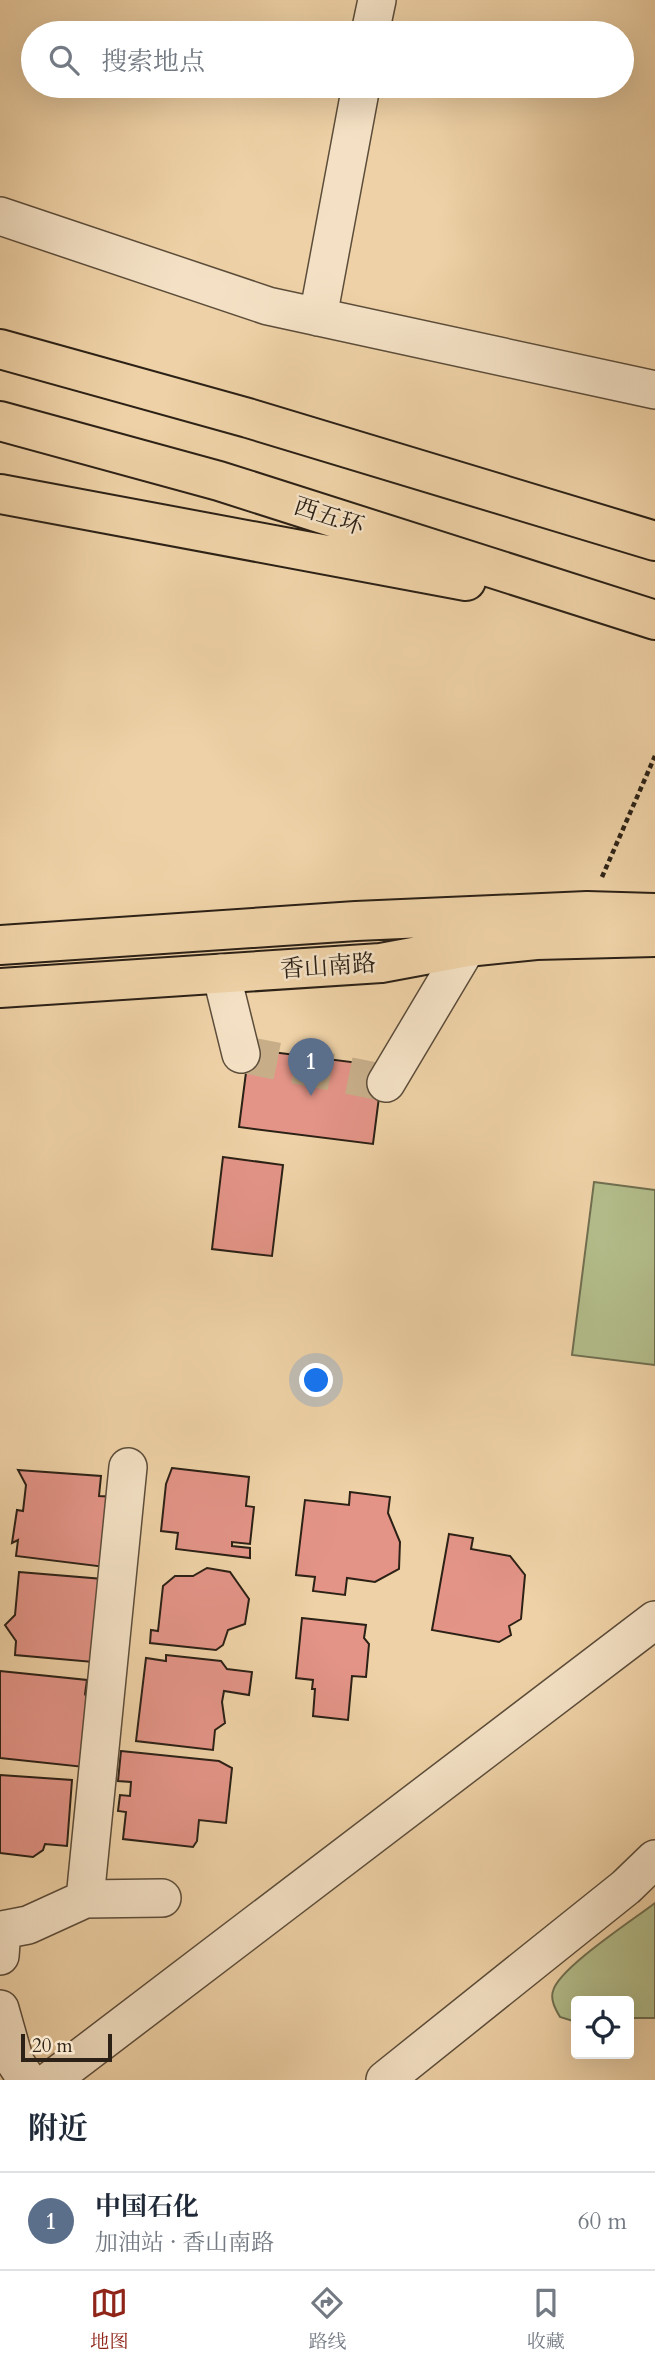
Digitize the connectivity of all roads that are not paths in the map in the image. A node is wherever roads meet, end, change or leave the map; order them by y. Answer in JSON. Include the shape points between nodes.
{"nodes":[{"id":1,"x":377,"y":0,"type":"edge"},
{"id":2,"x":373,"y":21,"type":"edge"},
{"id":3,"x":359,"y":98,"type":"edge"},
{"id":4,"x":0,"y":216,"type":"edge"},
{"id":5,"x":318,"y":317,"type":"junction"},
{"id":6,"x":0,"y":349,"type":"edge"},
{"id":7,"x":655,"y":390,"type":"edge"},
{"id":8,"x":0,"y":421,"type":"edge"},
{"id":9,"x":0,"y":494,"type":"edge"},
{"id":10,"x":655,"y":541,"type":"edge"},
{"id":11,"x":642,"y":616,"type":"edge"},
{"id":12,"x":655,"y":914,"type":"edge"},
{"id":13,"x":655,"y":937,"type":"edge"},
{"id":14,"x":0,"y":945,"type":"edge"},
{"id":15,"x":467,"y":947,"type":"junction"},
{"id":16,"x":221,"y":973,"type":"junction"},
{"id":17,"x":0,"y":988,"type":"edge"},
{"id":18,"x":241,"y":1054,"type":"dead end"},
{"id":19,"x":386,"y":1083,"type":"dead end"},
{"id":20,"x":128,"y":1467,"type":"dead end"},
{"id":21,"x":655,"y":1620,"type":"edge"},
{"id":22,"x":655,"y":1860,"type":"edge"},
{"id":23,"x":162,"y":1898,"type":"dead end"},
{"id":24,"x":85,"y":1899,"type":"junction"},
{"id":25,"x":1,"y":1938,"type":"edge"},
{"id":26,"x":0,"y":2010,"type":"edge"},
{"id":27,"x":27,"y":2080,"type":"edge"},
{"id":28,"x":51,"y":2080,"type":"edge"},
{"id":29,"x":385,"y":2080,"type":"edge"}],
"edges":[{"from":1,"to":2,"type":"street"},
{"from":3,"to":5,"type":"street"},
{"from":4,"to":5,"type":"street","via":[[268,306]]},
{"from":5,"to":7,"type":"street"},
{"from":6,"to":10,"type":"main road","via":[[248,418]]},
{"from":8,"to":11,"type":"main road","name":"西五环","via":[[219,481]]},
{"from":9,"to":11,"type":"main road"},
{"from":12,"to":14,"type":"main road","name":"香山南路","via":[[587,911]]},
{"from":13,"to":15,"type":"main road","name":"香山南路"},
{"from":15,"to":16,"type":"main road","name":"香山南路","via":[[381,964]]},
{"from":15,"to":19,"type":"street"},
{"from":16,"to":17,"type":"main road","name":"香山南路"},
{"from":16,"to":18,"type":"street"},
{"from":20,"to":24,"type":"street"},
{"from":21,"to":28,"type":"street"},
{"from":22,"to":29,"type":"street"},
{"from":23,"to":24,"type":"street"},
{"from":24,"to":25,"type":"street"},
{"from":26,"to":27,"type":"street","via":[[15,2062]]}]}
